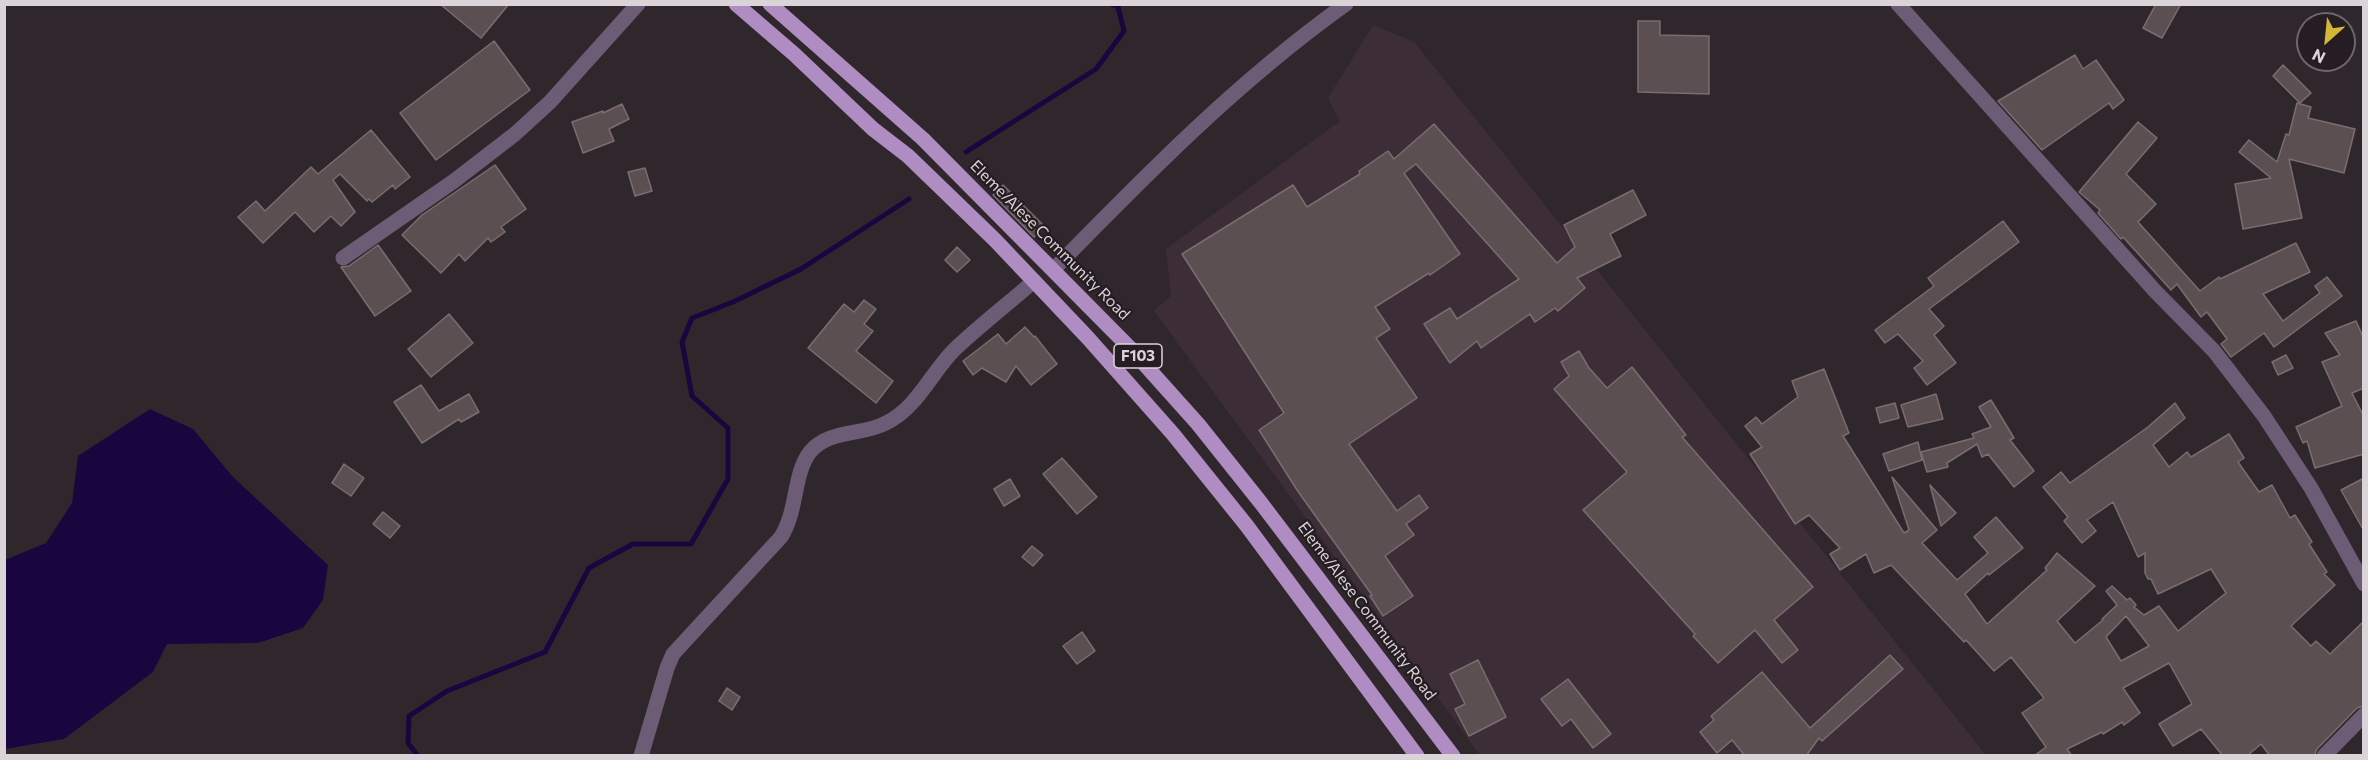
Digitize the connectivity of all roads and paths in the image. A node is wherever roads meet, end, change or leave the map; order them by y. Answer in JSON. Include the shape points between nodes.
{"nodes":[{"id":1,"x":638,"y":4,"type":"edge"},
{"id":2,"x":736,"y":4,"type":"edge"},
{"id":3,"x":770,"y":4,"type":"edge"},
{"id":4,"x":1346,"y":4,"type":"edge"},
{"id":5,"x":1898,"y":4,"type":"edge"},
{"id":6,"x":343,"y":258,"type":"dead end"},
{"id":7,"x":1054,"y":269,"type":"junction"},
{"id":8,"x":1034,"y":281,"type":"junction"},
{"id":9,"x":2364,"y":584,"type":"edge"},
{"id":10,"x":2364,"y":715,"type":"edge"},
{"id":11,"x":641,"y":756,"type":"edge"},
{"id":12,"x":1417,"y":756,"type":"edge"},
{"id":13,"x":1453,"y":756,"type":"edge"},
{"id":14,"x":2324,"y":756,"type":"edge"}],
"edges":[{"from":1,"to":6,"type":"street","via":[[550,102],[515,134]]},
{"from":2,"to":8,"type":"main road","number":"F103","via":[[908,156]]},
{"from":3,"to":7,"type":"main road","name":"Eleme/Alese Community Road","number":"F103","via":[[923,139]]},
{"from":4,"to":7,"type":"street","via":[[1240,88],[1171,150]]},
{"from":5,"to":9,"type":"street","via":[[2155,291],[2214,351],[2312,488]]},
{"from":7,"to":13,"type":"main road","name":"Eleme/Alese Community Road","number":"F103","via":[[1198,424]]},
{"from":8,"to":11,"type":"street","via":[[953,351],[927,386],[894,418],[874,428],[828,438],[812,450],[804,461],[789,524],[781,537],[673,654]]},
{"from":8,"to":12,"type":"main road","number":"F103","via":[[1173,434],[1268,554]]},
{"from":10,"to":14,"type":"street"}]}
